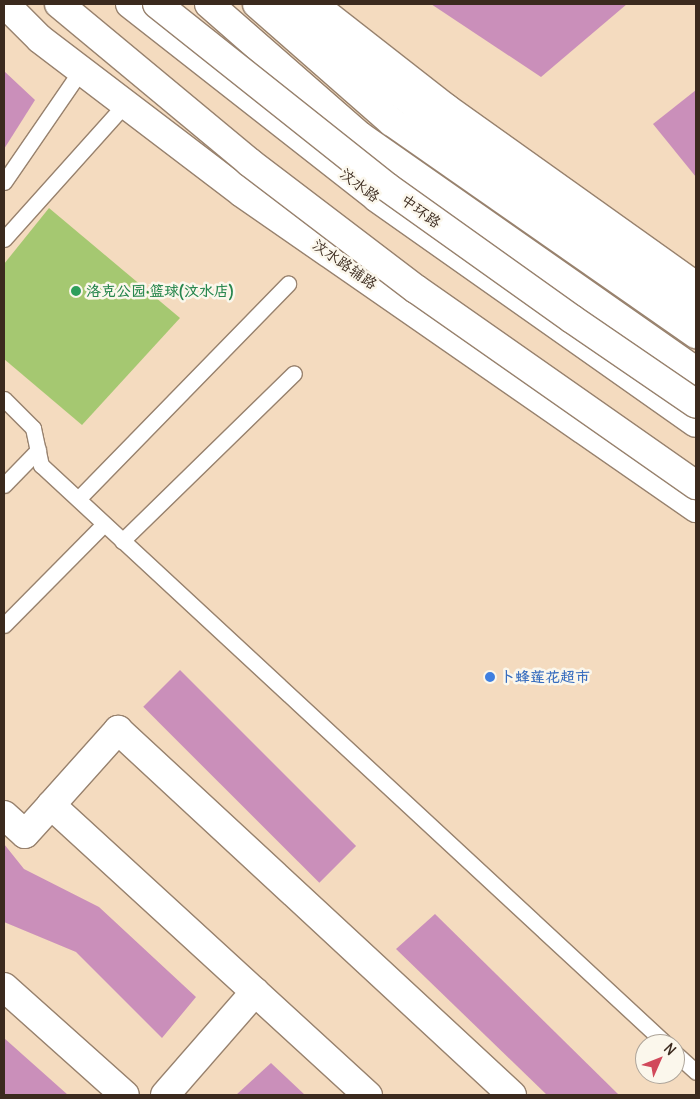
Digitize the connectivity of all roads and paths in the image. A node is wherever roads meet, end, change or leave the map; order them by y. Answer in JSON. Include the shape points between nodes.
{"nodes":[{"id":1,"x":5,"y":4,"type":"edge"},
{"id":2,"x":59,"y":4,"type":"edge"},
{"id":3,"x":130,"y":4,"type":"edge"},
{"id":4,"x":157,"y":4,"type":"edge"},
{"id":5,"x":209,"y":4,"type":"edge"},
{"id":6,"x":257,"y":4,"type":"edge"},
{"id":7,"x":286,"y":4,"type":"edge"},
{"id":8,"x":313,"y":4,"type":"edge"},
{"id":9,"x":81,"y":70,"type":"junction"},
{"id":10,"x":125,"y":104,"type":"junction"},
{"id":11,"x":4,"y":182,"type":"edge"},
{"id":12,"x":4,"y":239,"type":"edge"},
{"id":13,"x":288,"y":284,"type":"dead end"},
{"id":14,"x":696,"y":286,"type":"edge"},
{"id":15,"x":696,"y":305,"type":"edge"},
{"id":16,"x":611,"y":311,"type":"junction"},
{"id":17,"x":696,"y":334,"type":"edge"},
{"id":18,"x":696,"y":370,"type":"edge"},
{"id":19,"x":294,"y":373,"type":"dead end"},
{"id":20,"x":4,"y":399,"type":"edge"},
{"id":21,"x":692,"y":414,"type":"edge"},
{"id":22,"x":38,"y":450,"type":"junction"},
{"id":23,"x":696,"y":478,"type":"edge"},
{"id":24,"x":4,"y":485,"type":"edge"},
{"id":25,"x":696,"y":485,"type":"edge"},
{"id":26,"x":664,"y":486,"type":"junction"},
{"id":27,"x":78,"y":500,"type":"junction"},
{"id":28,"x":696,"y":508,"type":"edge"},
{"id":29,"x":104,"y":524,"type":"junction"},
{"id":30,"x":122,"y":541,"type":"junction"},
{"id":31,"x":4,"y":625,"type":"edge"},
{"id":32,"x":51,"y":805,"type":"junction"},
{"id":33,"x":4,"y":814,"type":"edge"},
{"id":34,"x":4,"y":987,"type":"edge"},
{"id":35,"x":255,"y":992,"type":"junction"},
{"id":36,"x":655,"y":1034,"type":"edge"},
{"id":37,"x":685,"y":1062,"type":"edge"},
{"id":38,"x":696,"y":1072,"type":"edge"},
{"id":39,"x":125,"y":1095,"type":"edge"},
{"id":40,"x":165,"y":1095,"type":"edge"},
{"id":41,"x":368,"y":1095,"type":"edge"},
{"id":42,"x":512,"y":1095,"type":"edge"}],
"edges":[{"from":1,"to":9,"type":"main road","name":"汶水路辅路","via":[[40,39]]},
{"from":2,"to":25,"type":"main road","bridge":true,"via":[[249,162],[408,283]]},
{"from":3,"to":21,"type":"main road","name":"汶水路","via":[[377,198]]},
{"from":4,"to":21,"type":"main road","name":"中环路","bridge":true,"via":[[387,187],[572,319]]},
{"from":5,"to":16,"type":"main road","via":[[360,136]]},
{"from":6,"to":17,"type":"main road","via":[[392,122]]},
{"from":7,"to":15,"type":"main road","via":[[435,121]]},
{"from":8,"to":14,"type":"main road","via":[[446,108]]},
{"from":9,"to":10,"type":"main road","name":"汶水路辅路"},
{"from":9,"to":11,"type":"lane"},
{"from":10,"to":12,"type":"lane"},
{"from":10,"to":26,"type":"main road","name":"汶水路辅路","via":[[242,193]]},
{"from":13,"to":27,"type":"lane"},
{"from":16,"to":18,"type":"main road"},
{"from":16,"to":21,"type":"main road"},
{"from":19,"to":30,"type":"lane"},
{"from":20,"to":22,"type":"lane","via":[[33,428]]},
{"from":22,"to":24,"type":"lane"},
{"from":22,"to":27,"type":"lane","via":[[41,465]]},
{"from":23,"to":26,"type":"main road"},
{"from":26,"to":28,"type":"main road","name":"汶水路辅路"},
{"from":27,"to":29,"type":"lane"},
{"from":29,"to":30,"type":"lane"},
{"from":29,"to":31,"type":"lane"},
{"from":30,"to":36,"type":"lane"},
{"from":32,"to":33,"type":"main road","via":[[25,834]]},
{"from":32,"to":35,"type":"main road"},
{"from":32,"to":42,"type":"main road","via":[[118,730]]},
{"from":34,"to":39,"type":"main road"},
{"from":35,"to":40,"type":"main road"},
{"from":35,"to":41,"type":"main road"},
{"from":37,"to":38,"type":"lane"}]}
